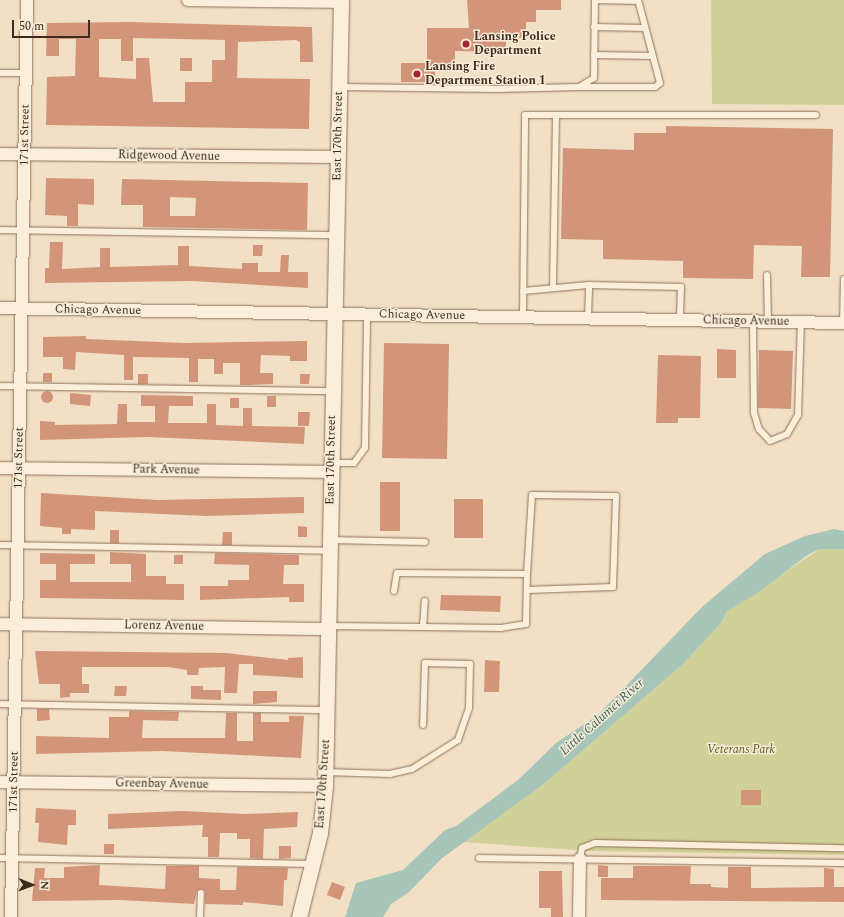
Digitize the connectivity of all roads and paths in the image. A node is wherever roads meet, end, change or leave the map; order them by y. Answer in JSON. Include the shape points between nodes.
{"nodes":[{"id":1,"x":27,"y":0,"type":"edge"},
{"id":2,"x":188,"y":0,"type":"edge"},
{"id":3,"x":595,"y":0,"type":"edge"},
{"id":4,"x":638,"y":0,"type":"edge"},
{"id":5,"x":341,"y":1,"type":"edge"},
{"id":6,"x":594,"y":27,"type":"junction"},
{"id":7,"x":645,"y":28,"type":"junction"},
{"id":8,"x":594,"y":55,"type":"junction"},
{"id":9,"x":653,"y":56,"type":"junction"},
{"id":10,"x":0,"y":73,"type":"edge"},
{"id":11,"x":26,"y":73,"type":"junction"},
{"id":12,"x":579,"y":86,"type":"junction"},
{"id":13,"x":339,"y":87,"type":"junction"},
{"id":14,"x":556,"y":115,"type":"junction"},
{"id":15,"x":816,"y":116,"type":"dead end"},
{"id":16,"x":0,"y":154,"type":"edge"},
{"id":17,"x":25,"y":154,"type":"junction"},
{"id":18,"x":338,"y":157,"type":"junction"},
{"id":19,"x":0,"y":230,"type":"edge"},
{"id":20,"x":23,"y":230,"type":"junction"},
{"id":21,"x":336,"y":236,"type":"junction"},
{"id":22,"x":767,"y":275,"type":"dead end"},
{"id":23,"x":844,"y":279,"type":"edge"},
{"id":24,"x":589,"y":285,"type":"junction"},
{"id":25,"x":553,"y":288,"type":"junction"},
{"id":26,"x":523,"y":291,"type":"junction"},
{"id":27,"x":0,"y":308,"type":"edge"},
{"id":28,"x":22,"y":308,"type":"junction"},
{"id":29,"x":334,"y":314,"type":"junction"},
{"id":30,"x":368,"y":314,"type":"junction"},
{"id":31,"x":523,"y":317,"type":"junction"},
{"id":32,"x":588,"y":318,"type":"junction"},
{"id":33,"x":680,"y":320,"type":"junction"},
{"id":34,"x":753,"y":321,"type":"junction"},
{"id":35,"x":768,"y":321,"type":"junction"},
{"id":36,"x":801,"y":322,"type":"junction"},
{"id":37,"x":843,"y":323,"type":"edge"},
{"id":38,"x":0,"y":386,"type":"edge"},
{"id":39,"x":21,"y":386,"type":"junction"},
{"id":40,"x":333,"y":391,"type":"junction"},
{"id":41,"x":0,"y":468,"type":"edge"},
{"id":42,"x":19,"y":468,"type":"junction"},
{"id":43,"x":331,"y":468,"type":"junction"},
{"id":44,"x":425,"y":542,"type":"dead end"},
{"id":45,"x":0,"y":545,"type":"edge"},
{"id":46,"x":18,"y":545,"type":"junction"},
{"id":47,"x":330,"y":546,"type":"junction"},
{"id":48,"x":527,"y":574,"type":"junction"},
{"id":49,"x":527,"y":590,"type":"junction"},
{"id":50,"x":394,"y":591,"type":"dead end"},
{"id":51,"x":425,"y":601,"type":"dead end"},
{"id":52,"x":0,"y":624,"type":"edge"},
{"id":53,"x":16,"y":624,"type":"junction"},
{"id":54,"x":328,"y":627,"type":"junction"},
{"id":55,"x":423,"y":627,"type":"junction"},
{"id":56,"x":0,"y":704,"type":"edge"},
{"id":57,"x":15,"y":704,"type":"junction"},
{"id":58,"x":326,"y":710,"type":"junction"},
{"id":59,"x":423,"y":725,"type":"dead end"},
{"id":60,"x":325,"y":779,"type":"junction"},
{"id":61,"x":0,"y":782,"type":"edge"},
{"id":62,"x":14,"y":783,"type":"junction"},
{"id":63,"x":844,"y":848,"type":"edge"},
{"id":64,"x":0,"y":858,"type":"edge"},
{"id":65,"x":12,"y":858,"type":"junction"},
{"id":66,"x":479,"y":858,"type":"dead end"},
{"id":67,"x":580,"y":859,"type":"junction"},
{"id":68,"x":844,"y":863,"type":"edge"},
{"id":69,"x":312,"y":864,"type":"junction"},
{"id":70,"x":201,"y":893,"type":"dead end"},
{"id":71,"x":11,"y":917,"type":"edge"},
{"id":72,"x":200,"y":917,"type":"edge"},
{"id":73,"x":299,"y":917,"type":"edge"},
{"id":74,"x":579,"y":917,"type":"edge"}],
"edges":[{"from":1,"to":11,"type":"street","name":"171st Street"},
{"from":2,"to":5,"type":"street"},
{"from":3,"to":4,"type":"lane"},
{"from":3,"to":6,"type":"lane"},
{"from":4,"to":7,"type":"lane"},
{"from":5,"to":13,"type":"street","name":"East 170th Street"},
{"from":6,"to":7,"type":"lane"},
{"from":6,"to":8,"type":"lane"},
{"from":7,"to":9,"type":"lane"},
{"from":8,"to":9,"type":"lane"},
{"from":8,"to":12,"type":"lane","via":[[594,78]]},
{"from":9,"to":12,"type":"lane","via":[[660,83],[655,87]]},
{"from":10,"to":11,"type":"lane"},
{"from":11,"to":17,"type":"street","name":"171st Street"},
{"from":12,"to":13,"type":"lane","via":[[497,89]]},
{"from":13,"to":18,"type":"street","name":"East 170th Street"},
{"from":14,"to":15,"type":"lane"},
{"from":14,"to":25,"type":"lane"},
{"from":14,"to":26,"type":"lane","via":[[525,115]]},
{"from":16,"to":17,"type":"street","name":"Ridgewood Avenue"},
{"from":17,"to":18,"type":"street","name":"Ridgewood Avenue"},
{"from":17,"to":20,"type":"street","name":"171st Street"},
{"from":18,"to":21,"type":"street","name":"East 170th Street"},
{"from":19,"to":20,"type":"lane"},
{"from":20,"to":21,"type":"lane"},
{"from":20,"to":28,"type":"street","name":"171st Street"},
{"from":21,"to":29,"type":"street","name":"East 170th Street"},
{"from":22,"to":35,"type":"lane"},
{"from":23,"to":37,"type":"lane"},
{"from":24,"to":25,"type":"lane"},
{"from":24,"to":32,"type":"lane"},
{"from":24,"to":33,"type":"lane","via":[[680,287]]},
{"from":25,"to":26,"type":"lane"},
{"from":26,"to":31,"type":"lane"},
{"from":27,"to":28,"type":"street","name":"Chicago Avenue"},
{"from":28,"to":29,"type":"street","name":"Chicago Avenue"},
{"from":28,"to":39,"type":"street","name":"171st Street"},
{"from":29,"to":30,"type":"street","name":"Chicago Avenue"},
{"from":29,"to":40,"type":"street","name":"East 170th Street"},
{"from":30,"to":31,"type":"street","name":"Chicago Avenue"},
{"from":30,"to":43,"type":"lane","via":[[365,448],[354,463]]},
{"from":31,"to":32,"type":"street","name":"Chicago Avenue"},
{"from":32,"to":33,"type":"street","name":"Chicago Avenue"},
{"from":33,"to":34,"type":"street","name":"Chicago Avenue"},
{"from":34,"to":35,"type":"street","name":"Chicago Avenue"},
{"from":34,"to":36,"type":"lane","via":[[754,413],[759,429],[770,441],[787,434],[798,415]]},
{"from":35,"to":36,"type":"street","name":"Chicago Avenue"},
{"from":36,"to":37,"type":"street","name":"Chicago Avenue"},
{"from":38,"to":39,"type":"lane"},
{"from":39,"to":40,"type":"lane"},
{"from":39,"to":42,"type":"street","name":"171st Street"},
{"from":40,"to":43,"type":"street","name":"East 170th Street"},
{"from":41,"to":42,"type":"street","name":"Park Avenue"},
{"from":42,"to":43,"type":"street","name":"Park Avenue"},
{"from":42,"to":46,"type":"street","name":"171st Street"},
{"from":43,"to":47,"type":"street","name":"East 170th Street"},
{"from":44,"to":47,"type":"lane"},
{"from":45,"to":46,"type":"lane"},
{"from":46,"to":47,"type":"lane"},
{"from":46,"to":53,"type":"street","name":"171st Street"},
{"from":47,"to":54,"type":"street","name":"East 170th Street"},
{"from":48,"to":49,"type":"lane"},
{"from":48,"to":49,"type":"lane","via":[[532,495],[616,496],[613,587]]},
{"from":48,"to":50,"type":"lane","via":[[397,574]]},
{"from":49,"to":55,"type":"lane","via":[[526,624],[501,628]]},
{"from":51,"to":55,"type":"lane"},
{"from":52,"to":53,"type":"street","name":"Lorenz Avenue"},
{"from":53,"to":54,"type":"street","name":"Lorenz Avenue"},
{"from":53,"to":57,"type":"street","name":"171st Street"},
{"from":54,"to":55,"type":"lane"},
{"from":54,"to":58,"type":"street","name":"East 170th Street"},
{"from":56,"to":57,"type":"lane"},
{"from":57,"to":58,"type":"lane"},
{"from":57,"to":62,"type":"street","name":"171st Street"},
{"from":58,"to":60,"type":"street","name":"East 170th Street"},
{"from":59,"to":60,"type":"lane","via":[[425,663],[470,664],[469,708],[458,740],[412,769],[390,774]]},
{"from":60,"to":62,"type":"street","name":"Greenbay Avenue"},
{"from":60,"to":69,"type":"street","name":"East 170th Street","via":[[320,833]]},
{"from":61,"to":62,"type":"street","name":"Greenbay Avenue"},
{"from":62,"to":65,"type":"street","name":"171st Street"},
{"from":63,"to":67,"type":"lane","via":[[595,842],[582,848]]},
{"from":64,"to":65,"type":"lane"},
{"from":65,"to":69,"type":"lane"},
{"from":65,"to":71,"type":"street","name":"171st Street"},
{"from":66,"to":67,"type":"lane"},
{"from":67,"to":68,"type":"lane"},
{"from":67,"to":74,"type":"street"},
{"from":69,"to":73,"type":"street","name":"East 170th Street"},
{"from":70,"to":72,"type":"lane"}]}
